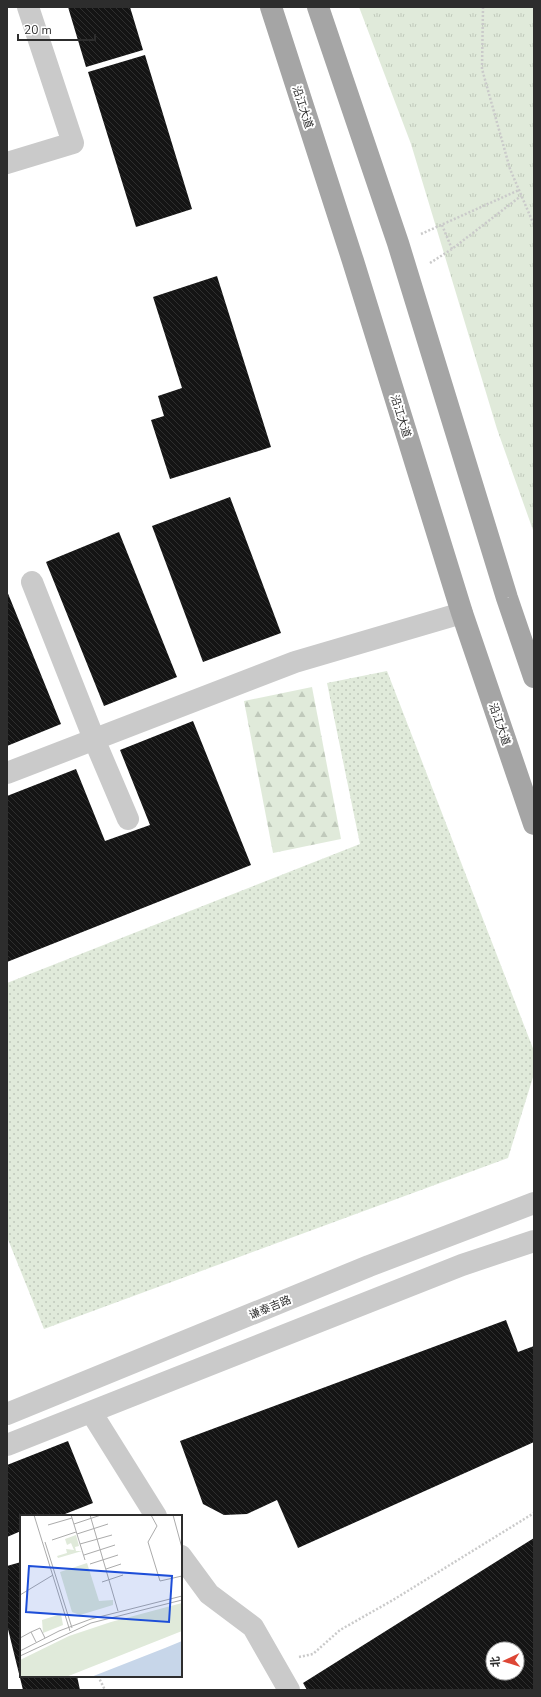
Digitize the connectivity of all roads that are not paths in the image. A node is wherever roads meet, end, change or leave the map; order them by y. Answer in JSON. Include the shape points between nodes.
{"nodes":[{"id":1,"x":28,"y":7,"type":"edge"},
{"id":2,"x":271,"y":7,"type":"edge"},
{"id":3,"x":318,"y":7,"type":"edge"},
{"id":4,"x":7,"y":163,"type":"edge"},
{"id":5,"x":32,"y":582,"type":"dead end"},
{"id":6,"x":462,"y":613,"type":"junction"},
{"id":7,"x":534,"y":678,"type":"edge"},
{"id":8,"x":94,"y":739,"type":"junction"},
{"id":9,"x":7,"y":773,"type":"edge"},
{"id":10,"x":128,"y":819,"type":"dead end"},
{"id":11,"x":534,"y":824,"type":"edge"},
{"id":12,"x":534,"y":1203,"type":"edge"},
{"id":13,"x":534,"y":1241,"type":"edge"},
{"id":14,"x":91,"y":1412,"type":"junction"},
{"id":15,"x":7,"y":1414,"type":"edge"},
{"id":16,"x":7,"y":1445,"type":"edge"},
{"id":17,"x":155,"y":1515,"type":"edge"},
{"id":18,"x":182,"y":1557,"type":"edge"},
{"id":19,"x":289,"y":1690,"type":"edge"}],
"edges":[{"from":1,"to":4,"type":"street","via":[[73,143]]},
{"from":2,"to":6,"type":"main road","name":"沿江大道"},
{"from":3,"to":7,"type":"main road","via":[[398,243]]},
{"from":5,"to":8,"type":"street"},
{"from":6,"to":8,"type":"street","via":[[295,662]]},
{"from":6,"to":11,"type":"main road","name":"沿江大道"},
{"from":8,"to":9,"type":"street"},
{"from":8,"to":10,"type":"street"},
{"from":12,"to":15,"type":"street","name":"谦泰吉路","via":[[369,1266]]},
{"from":13,"to":14,"type":"street","via":[[462,1265]]},
{"from":14,"to":16,"type":"street"},
{"from":14,"to":17,"type":"street"},
{"from":18,"to":19,"type":"street","via":[[209,1594],[253,1627]]}]}
